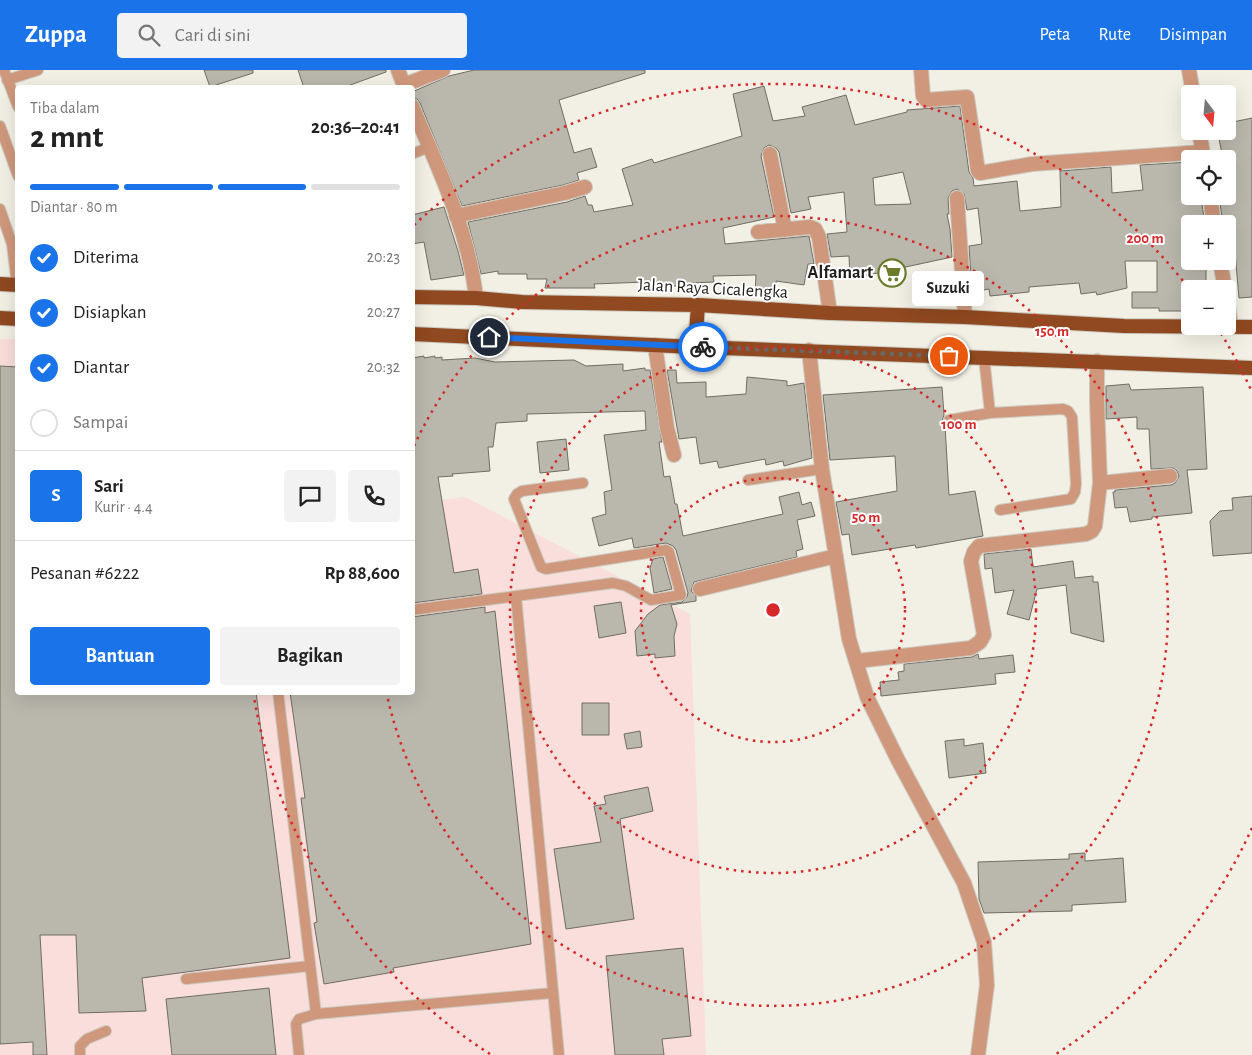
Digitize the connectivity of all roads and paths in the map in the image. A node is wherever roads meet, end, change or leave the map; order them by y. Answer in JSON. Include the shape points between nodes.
{"nodes":[{"id":1,"x":38,"y":70,"type":"edge"},
{"id":2,"x":398,"y":70,"type":"edge"},
{"id":3,"x":443,"y":70,"type":"edge"},
{"id":4,"x":921,"y":70,"type":"edge"},
{"id":5,"x":1188,"y":70,"type":"edge"},
{"id":6,"x":5,"y":75,"type":"edge"},
{"id":7,"x":401,"y":85,"type":"edge"},
{"id":8,"x":404,"y":85,"type":"edge"},
{"id":9,"x":1191,"y":85,"type":"edge"},
{"id":10,"x":15,"y":100,"type":"edge"},
{"id":11,"x":415,"y":113,"type":"edge"},
{"id":12,"x":0,"y":126,"type":"edge"},
{"id":13,"x":430,"y":147,"type":"junction"},
{"id":14,"x":415,"y":153,"type":"edge"},
{"id":15,"x":770,"y":154,"type":"dead end"},
{"id":16,"x":1181,"y":156,"type":"edge"},
{"id":17,"x":15,"y":168,"type":"edge"},
{"id":18,"x":585,"y":187,"type":"dead end"},
{"id":19,"x":957,"y":198,"type":"dead end"},
{"id":20,"x":0,"y":209,"type":"edge"},
{"id":21,"x":456,"y":216,"type":"junction"},
{"id":22,"x":785,"y":230,"type":"junction"},
{"id":23,"x":758,"y":232,"type":"dead end"},
{"id":24,"x":15,"y":269,"type":"edge"},
{"id":25,"x":0,"y":284,"type":"edge"},
{"id":26,"x":15,"y":285,"type":"edge"},
{"id":27,"x":415,"y":296,"type":"edge"},
{"id":28,"x":476,"y":298,"type":"junction"},
{"id":29,"x":698,"y":305,"type":"junction"},
{"id":30,"x":830,"y":313,"type":"junction"},
{"id":31,"x":965,"y":317,"type":"junction"},
{"id":32,"x":0,"y":318,"type":"edge"},
{"id":33,"x":15,"y":319,"type":"edge"},
{"id":34,"x":1181,"y":327,"type":"edge"},
{"id":35,"x":1236,"y":327,"type":"edge"},
{"id":36,"x":1252,"y":327,"type":"edge"},
{"id":37,"x":415,"y":334,"type":"edge"},
{"id":38,"x":655,"y":344,"type":"junction"},
{"id":39,"x":695,"y":346,"type":"junction"},
{"id":40,"x":809,"y":350,"type":"junction"},
{"id":41,"x":984,"y":357,"type":"junction"},
{"id":42,"x":1097,"y":361,"type":"junction"},
{"id":43,"x":1252,"y":368,"type":"edge"},
{"id":44,"x":990,"y":413,"type":"junction"},
{"id":45,"x":949,"y":420,"type":"dead end"},
{"id":46,"x":674,"y":455,"type":"dead end"},
{"id":47,"x":822,"y":469,"type":"junction"},
{"id":48,"x":1170,"y":476,"type":"dead end"},
{"id":49,"x":748,"y":480,"type":"dead end"},
{"id":50,"x":583,"y":483,"type":"dead end"},
{"id":51,"x":1100,"y":484,"type":"junction"},
{"id":52,"x":1000,"y":510,"type":"dead end"},
{"id":53,"x":836,"y":556,"type":"junction"},
{"id":54,"x":700,"y":589,"type":"dead end"},
{"id":55,"x":516,"y":596,"type":"junction"},
{"id":56,"x":415,"y":610,"type":"edge"},
{"id":57,"x":857,"y":661,"type":"junction"},
{"id":58,"x":278,"y":695,"type":"edge"},
{"id":59,"x":310,"y":966,"type":"junction"},
{"id":60,"x":186,"y":979,"type":"dead end"},
{"id":61,"x":552,"y":993,"type":"junction"},
{"id":62,"x":316,"y":1014,"type":"junction"},
{"id":63,"x":106,"y":1031,"type":"dead end"},
{"id":64,"x":80,"y":1055,"type":"edge"},
{"id":65,"x":299,"y":1055,"type":"edge"},
{"id":66,"x":559,"y":1055,"type":"edge"},
{"id":67,"x":978,"y":1055,"type":"edge"}],
"edges":[{"from":1,"to":6,"type":"lane"},
{"from":2,"to":7,"type":"street"},
{"from":3,"to":8,"type":"street"},
{"from":4,"to":16,"type":"street","via":[[926,100],[967,97],[980,173],[1032,164]]},
{"from":5,"to":9,"type":"street"},
{"from":6,"to":10,"type":"lane"},
{"from":11,"to":13,"type":"street"},
{"from":12,"to":17,"type":"lane"},
{"from":13,"to":14,"type":"lane"},
{"from":13,"to":21,"type":"street"},
{"from":15,"to":22,"type":"street"},
{"from":18,"to":21,"type":"street"},
{"from":19,"to":31,"type":"street"},
{"from":20,"to":24,"type":"lane","via":[[12,244]]},
{"from":21,"to":28,"type":"street","via":[[474,275]]},
{"from":22,"to":23,"type":"street"},
{"from":22,"to":30,"type":"street","via":[[810,226],[815,229]]},
{"from":25,"to":26,"type":"highway"},
{"from":27,"to":28,"type":"highway","name":"Jalan Raya Cicalengka"},
{"from":28,"to":29,"type":"highway","name":"Jalan Raya Cicalengka","via":[[522,302]]},
{"from":29,"to":30,"type":"highway","name":"Jalan Raya Cicalengka"},
{"from":29,"to":39,"type":"highway"},
{"from":30,"to":31,"type":"highway","name":"Jalan Raya Cicalengka"},
{"from":31,"to":34,"type":"highway","name":"Jalan Raya Cicalengka"},
{"from":32,"to":33,"type":"highway"},
{"from":35,"to":36,"type":"highway","name":"Jalan Raya Cicalengka"},
{"from":37,"to":38,"type":"highway"},
{"from":38,"to":39,"type":"highway"},
{"from":38,"to":46,"type":"street"},
{"from":39,"to":40,"type":"highway"},
{"from":40,"to":41,"type":"highway"},
{"from":40,"to":47,"type":"street"},
{"from":41,"to":42,"type":"highway"},
{"from":41,"to":44,"type":"lane"},
{"from":42,"to":43,"type":"highway"},
{"from":42,"to":51,"type":"street"},
{"from":44,"to":45,"type":"lane"},
{"from":44,"to":52,"type":"lane","via":[[1063,409],[1072,417],[1076,484],[1071,499]]},
{"from":47,"to":49,"type":"lane"},
{"from":47,"to":53,"type":"street"},
{"from":48,"to":51,"type":"street"},
{"from":50,"to":55,"type":"lane","via":[[522,491],[514,499],[541,567],[546,569],[666,550],[681,594],[651,600],[626,586],[613,583]]},
{"from":51,"to":57,"type":"street","via":[[1092,531],[979,546],[974,552],[971,561],[984,635],[980,642],[971,648]]},
{"from":53,"to":54,"type":"street"},
{"from":53,"to":57,"type":"street","via":[[849,639]]},
{"from":55,"to":56,"type":"lane"},
{"from":55,"to":61,"type":"lane"},
{"from":57,"to":67,"type":"street","via":[[867,697],[964,884],[984,942],[987,985]]},
{"from":58,"to":59,"type":"lane"},
{"from":59,"to":60,"type":"lane"},
{"from":59,"to":62,"type":"lane"},
{"from":61,"to":62,"type":"lane"},
{"from":61,"to":66,"type":"lane"},
{"from":62,"to":65,"type":"lane","via":[[299,1019],[296,1024]]},
{"from":63,"to":64,"type":"lane","via":[[87,1039],[80,1046]]}]}
